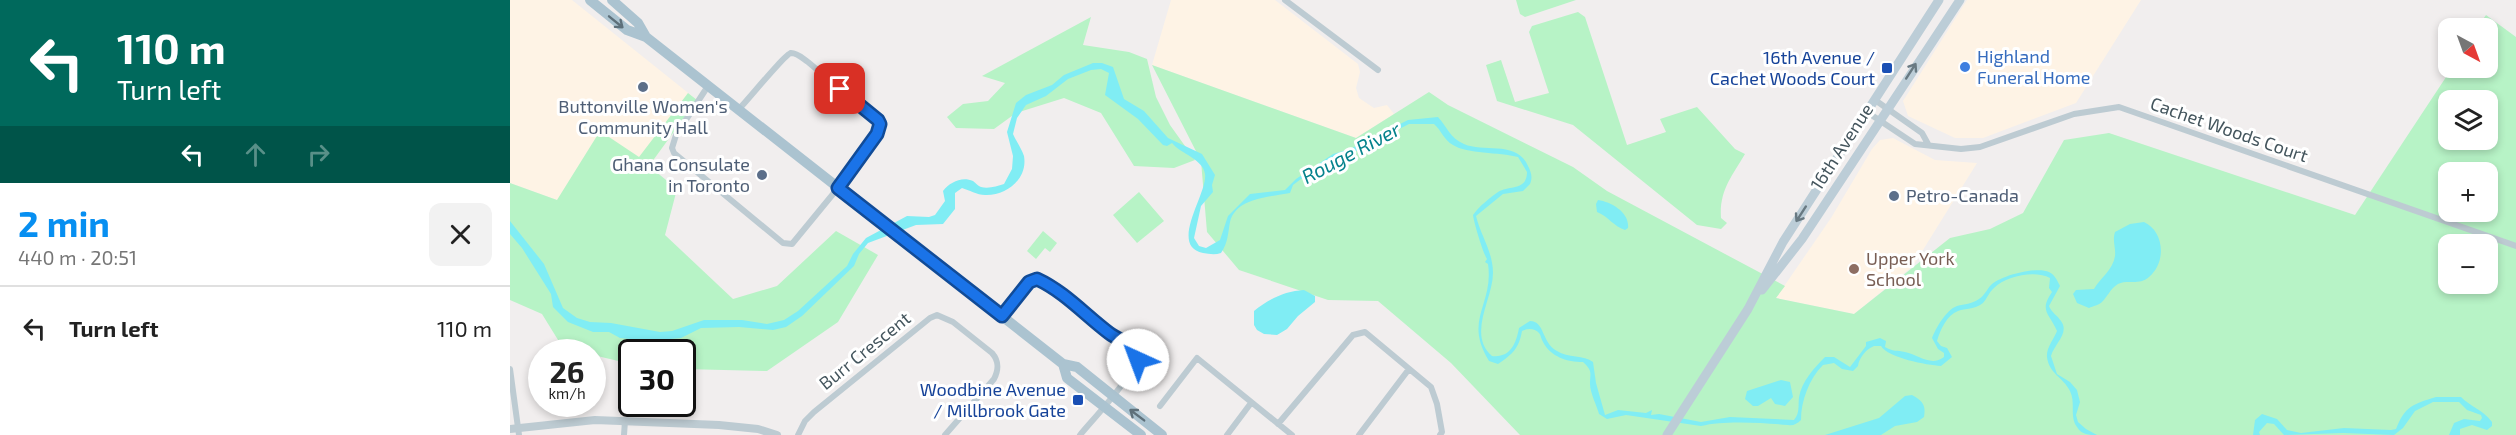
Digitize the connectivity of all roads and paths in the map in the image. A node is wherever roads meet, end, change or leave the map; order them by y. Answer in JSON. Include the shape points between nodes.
{"nodes":[{"id":1,"x":590,"y":0,"type":"edge"},
{"id":2,"x":612,"y":0,"type":"edge"},
{"id":3,"x":1285,"y":0,"type":"edge"},
{"id":4,"x":1939,"y":0,"type":"edge"},
{"id":5,"x":1960,"y":0,"type":"edge"},
{"id":6,"x":646,"y":37,"type":"junction"},
{"id":7,"x":1378,"y":70,"type":"dead end"},
{"id":8,"x":708,"y":86,"type":"junction"},
{"id":9,"x":1875,"y":100,"type":"junction"},
{"id":10,"x":1887,"y":108,"type":"junction"},
{"id":11,"x":739,"y":109,"type":"junction"},
{"id":12,"x":1867,"y":112,"type":"junction"},
{"id":13,"x":1879,"y":120,"type":"junction"},
{"id":14,"x":1928,"y":144,"type":"junction"},
{"id":15,"x":838,"y":188,"type":"junction"},
{"id":16,"x":2516,"y":246,"type":"edge"},
{"id":17,"x":1748,"y":309,"type":"junction"},
{"id":18,"x":1002,"y":316,"type":"junction"},
{"id":19,"x":1063,"y":364,"type":"junction"},
{"id":20,"x":510,"y":369,"type":"edge"},
{"id":21,"x":1409,"y":369,"type":"junction"},
{"id":22,"x":1112,"y":396,"type":"junction"},
{"id":23,"x":1251,"y":402,"type":"junction"},
{"id":24,"x":1104,"y":406,"type":"junction"},
{"id":25,"x":1160,"y":406,"type":"dead end"},
{"id":26,"x":625,"y":422,"type":"junction"},
{"id":27,"x":1278,"y":424,"type":"junction"},
{"id":28,"x":516,"y":431,"type":"edge"},
{"id":29,"x":1668,"y":433,"type":"edge"},
{"id":30,"x":624,"y":435,"type":"edge"},
{"id":31,"x":777,"y":435,"type":"edge"},
{"id":32,"x":798,"y":435,"type":"edge"},
{"id":33,"x":945,"y":435,"type":"edge"},
{"id":34,"x":1080,"y":435,"type":"edge"},
{"id":35,"x":1141,"y":435,"type":"edge"},
{"id":36,"x":1162,"y":435,"type":"edge"},
{"id":37,"x":1227,"y":435,"type":"edge"},
{"id":38,"x":1292,"y":435,"type":"edge"},
{"id":39,"x":1359,"y":435,"type":"edge"},
{"id":40,"x":1440,"y":435,"type":"edge"}],
"edges":[{"from":1,"to":6,"type":"main road","one_way":true,"via":[[627,30]]},
{"from":2,"to":6,"type":"main road","via":[[638,23]]},
{"from":3,"to":7,"type":"street"},
{"from":4,"to":9,"type":"main road","name":"16th Avenue"},
{"from":10,"to":5,"type":"main road","name":"16th Avenue","one_way":true},
{"from":6,"to":8,"type":"main road"},
{"from":8,"to":11,"type":"main road"},
{"from":8,"to":15,"type":"street","via":[[676,135],[672,148],[783,243],[792,244]]},
{"from":9,"to":10,"type":"street"},
{"from":9,"to":12,"type":"main road","name":"16th Avenue"},
{"from":10,"to":13,"type":"main road","name":"16th Avenue"},
{"from":10,"to":14,"type":"street","via":[[1922,133]]},
{"from":11,"to":15,"type":"main road"},
{"from":11,"to":15,"type":"street","via":[[784,56],[791,53],[808,62],[880,124]]},
{"from":12,"to":13,"type":"street","name":"Cachet Woods Court"},
{"from":12,"to":17,"type":"main road","name":"16th Avenue","one_way":true,"via":[[1783,242]]},
{"from":13,"to":14,"type":"street","name":"Cachet Woods Court","via":[[1915,144]]},
{"from":13,"to":17,"type":"main road","name":"16th Avenue","via":[[1802,239]]},
{"from":14,"to":16,"type":"street","name":"Cachet Woods Court","via":[[1961,149],[1980,147],[2074,114],[2119,107]]},
{"from":15,"to":18,"type":"main road"},
{"from":17,"to":29,"type":"main road","name":"16th Avenue"},
{"from":18,"to":19,"type":"main road"},
{"from":18,"to":22,"type":"street","via":[[1029,282],[1037,279],[1123,343],[1133,346],[1138,350],[1138,360]]},
{"from":19,"to":22,"type":"main road","via":[[1077,367]]},
{"from":19,"to":24,"type":"main road","via":[[1067,378]]},
{"from":20,"to":28,"type":"street"},
{"from":21,"to":27,"type":"street","via":[[1365,332],[1353,334]]},
{"from":21,"to":39,"type":"street"},
{"from":21,"to":40,"type":"street","via":[[1431,387]]},
{"from":22,"to":24,"type":"street"},
{"from":36,"to":22,"type":"main road","one_way":true},
{"from":23,"to":25,"type":"street","via":[[1197,358]]},
{"from":23,"to":27,"type":"street"},
{"from":23,"to":37,"type":"street"},
{"from":24,"to":34,"type":"street"},
{"from":24,"to":35,"type":"main road"},
{"from":26,"to":28,"type":"street","via":[[595,420]]},
{"from":26,"to":30,"type":"street"},
{"from":26,"to":31,"type":"street","via":[[719,425]]},
{"from":27,"to":38,"type":"street"},
{"from":32,"to":33,"type":"street","name":"Burr Crescent","via":[[814,412],[937,315],[954,322],[992,353],[998,365],[994,379]]}]}
